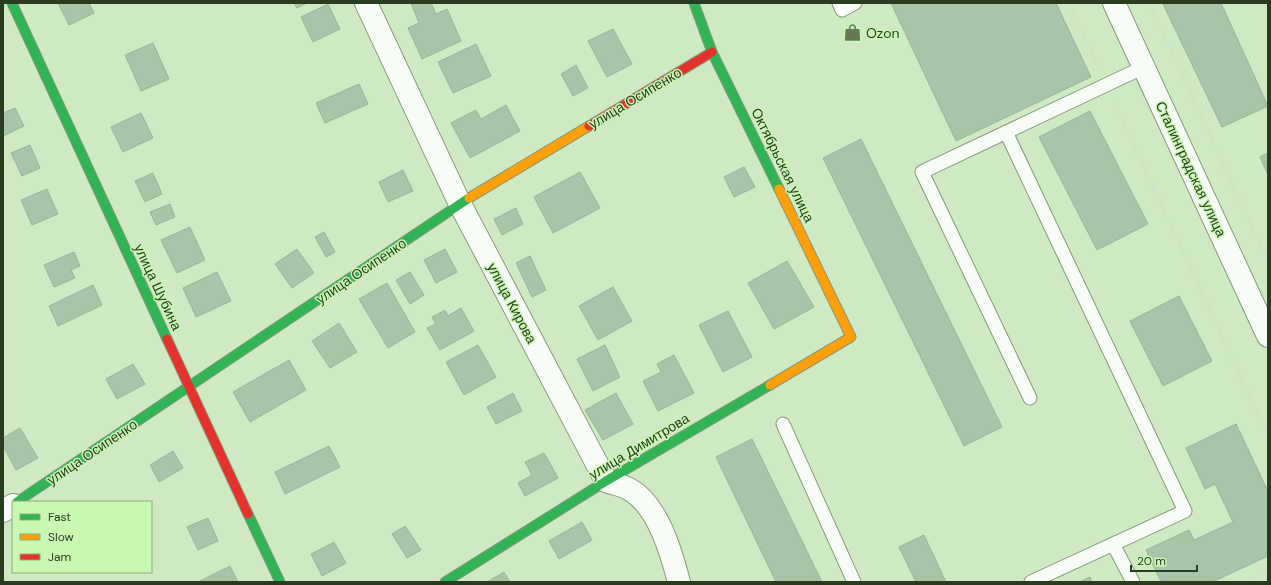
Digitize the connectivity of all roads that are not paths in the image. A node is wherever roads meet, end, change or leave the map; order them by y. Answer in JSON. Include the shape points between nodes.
{"nodes":[{"id":1,"x":12,"y":3,"type":"edge"},
{"id":2,"x":366,"y":3,"type":"edge"},
{"id":3,"x":694,"y":3,"type":"edge"},
{"id":4,"x":839,"y":3,"type":"edge"},
{"id":5,"x":855,"y":3,"type":"edge"},
{"id":6,"x":1114,"y":3,"type":"edge"},
{"id":7,"x":712,"y":52,"type":"junction"},
{"id":8,"x":1144,"y":67,"type":"junction"},
{"id":9,"x":1006,"y":132,"type":"junction"},
{"id":10,"x":460,"y":204,"type":"junction"},
{"id":11,"x":1268,"y":336,"type":"edge"},
{"id":12,"x":851,"y":338,"type":"joint"},
{"id":13,"x":189,"y":386,"type":"junction"},
{"id":14,"x":1030,"y":398,"type":"dead end"},
{"id":15,"x":783,"y":424,"type":"dead end"},
{"id":16,"x":606,"y":481,"type":"junction"},
{"id":17,"x":18,"y":501,"type":"edge"},
{"id":18,"x":12,"y":506,"type":"edge"},
{"id":19,"x":3,"y":511,"type":"edge"},
{"id":20,"x":1113,"y":544,"type":"junction"},
{"id":21,"x":280,"y":582,"type":"edge"},
{"id":22,"x":445,"y":582,"type":"edge"},
{"id":23,"x":679,"y":582,"type":"edge"},
{"id":24,"x":854,"y":582,"type":"edge"},
{"id":25,"x":1031,"y":582,"type":"edge"},
{"id":26,"x":1132,"y":582,"type":"edge"}],
"edges":[{"from":1,"to":13,"type":"street","name":"улица Шубина"},
{"from":2,"to":10,"type":"street","name":"улица Кирова"},
{"from":3,"to":7,"type":"street","name":"Октябрьская улица"},
{"from":4,"to":5,"type":"lane","via":[[842,10]]},
{"from":6,"to":8,"type":"street","name":"Сталинградская улица"},
{"from":7,"to":10,"type":"street","name":"улица Осипенко"},
{"from":7,"to":12,"type":"street","name":"Октябрьская улица"},
{"from":8,"to":9,"type":"lane"},
{"from":8,"to":11,"type":"street","name":"Сталинградская улица"},
{"from":9,"to":14,"type":"lane","via":[[922,172]]},
{"from":9,"to":20,"type":"lane","via":[[1185,511]]},
{"from":10,"to":13,"type":"street","name":"улица Осипенко"},
{"from":10,"to":16,"type":"street","name":"улица Кирова"},
{"from":12,"to":16,"type":"street","name":"улица Димитрова"},
{"from":13,"to":17,"type":"street","name":"улица Осипенко"},
{"from":13,"to":21,"type":"street","name":"улица Шубина"},
{"from":15,"to":24,"type":"lane"},
{"from":16,"to":22,"type":"street","name":"улица Димитрова"},
{"from":16,"to":23,"type":"street","via":[[629,489],[647,503],[670,549]]},
{"from":18,"to":19,"type":"street"},
{"from":20,"to":25,"type":"lane"},
{"from":20,"to":26,"type":"lane"}]}
